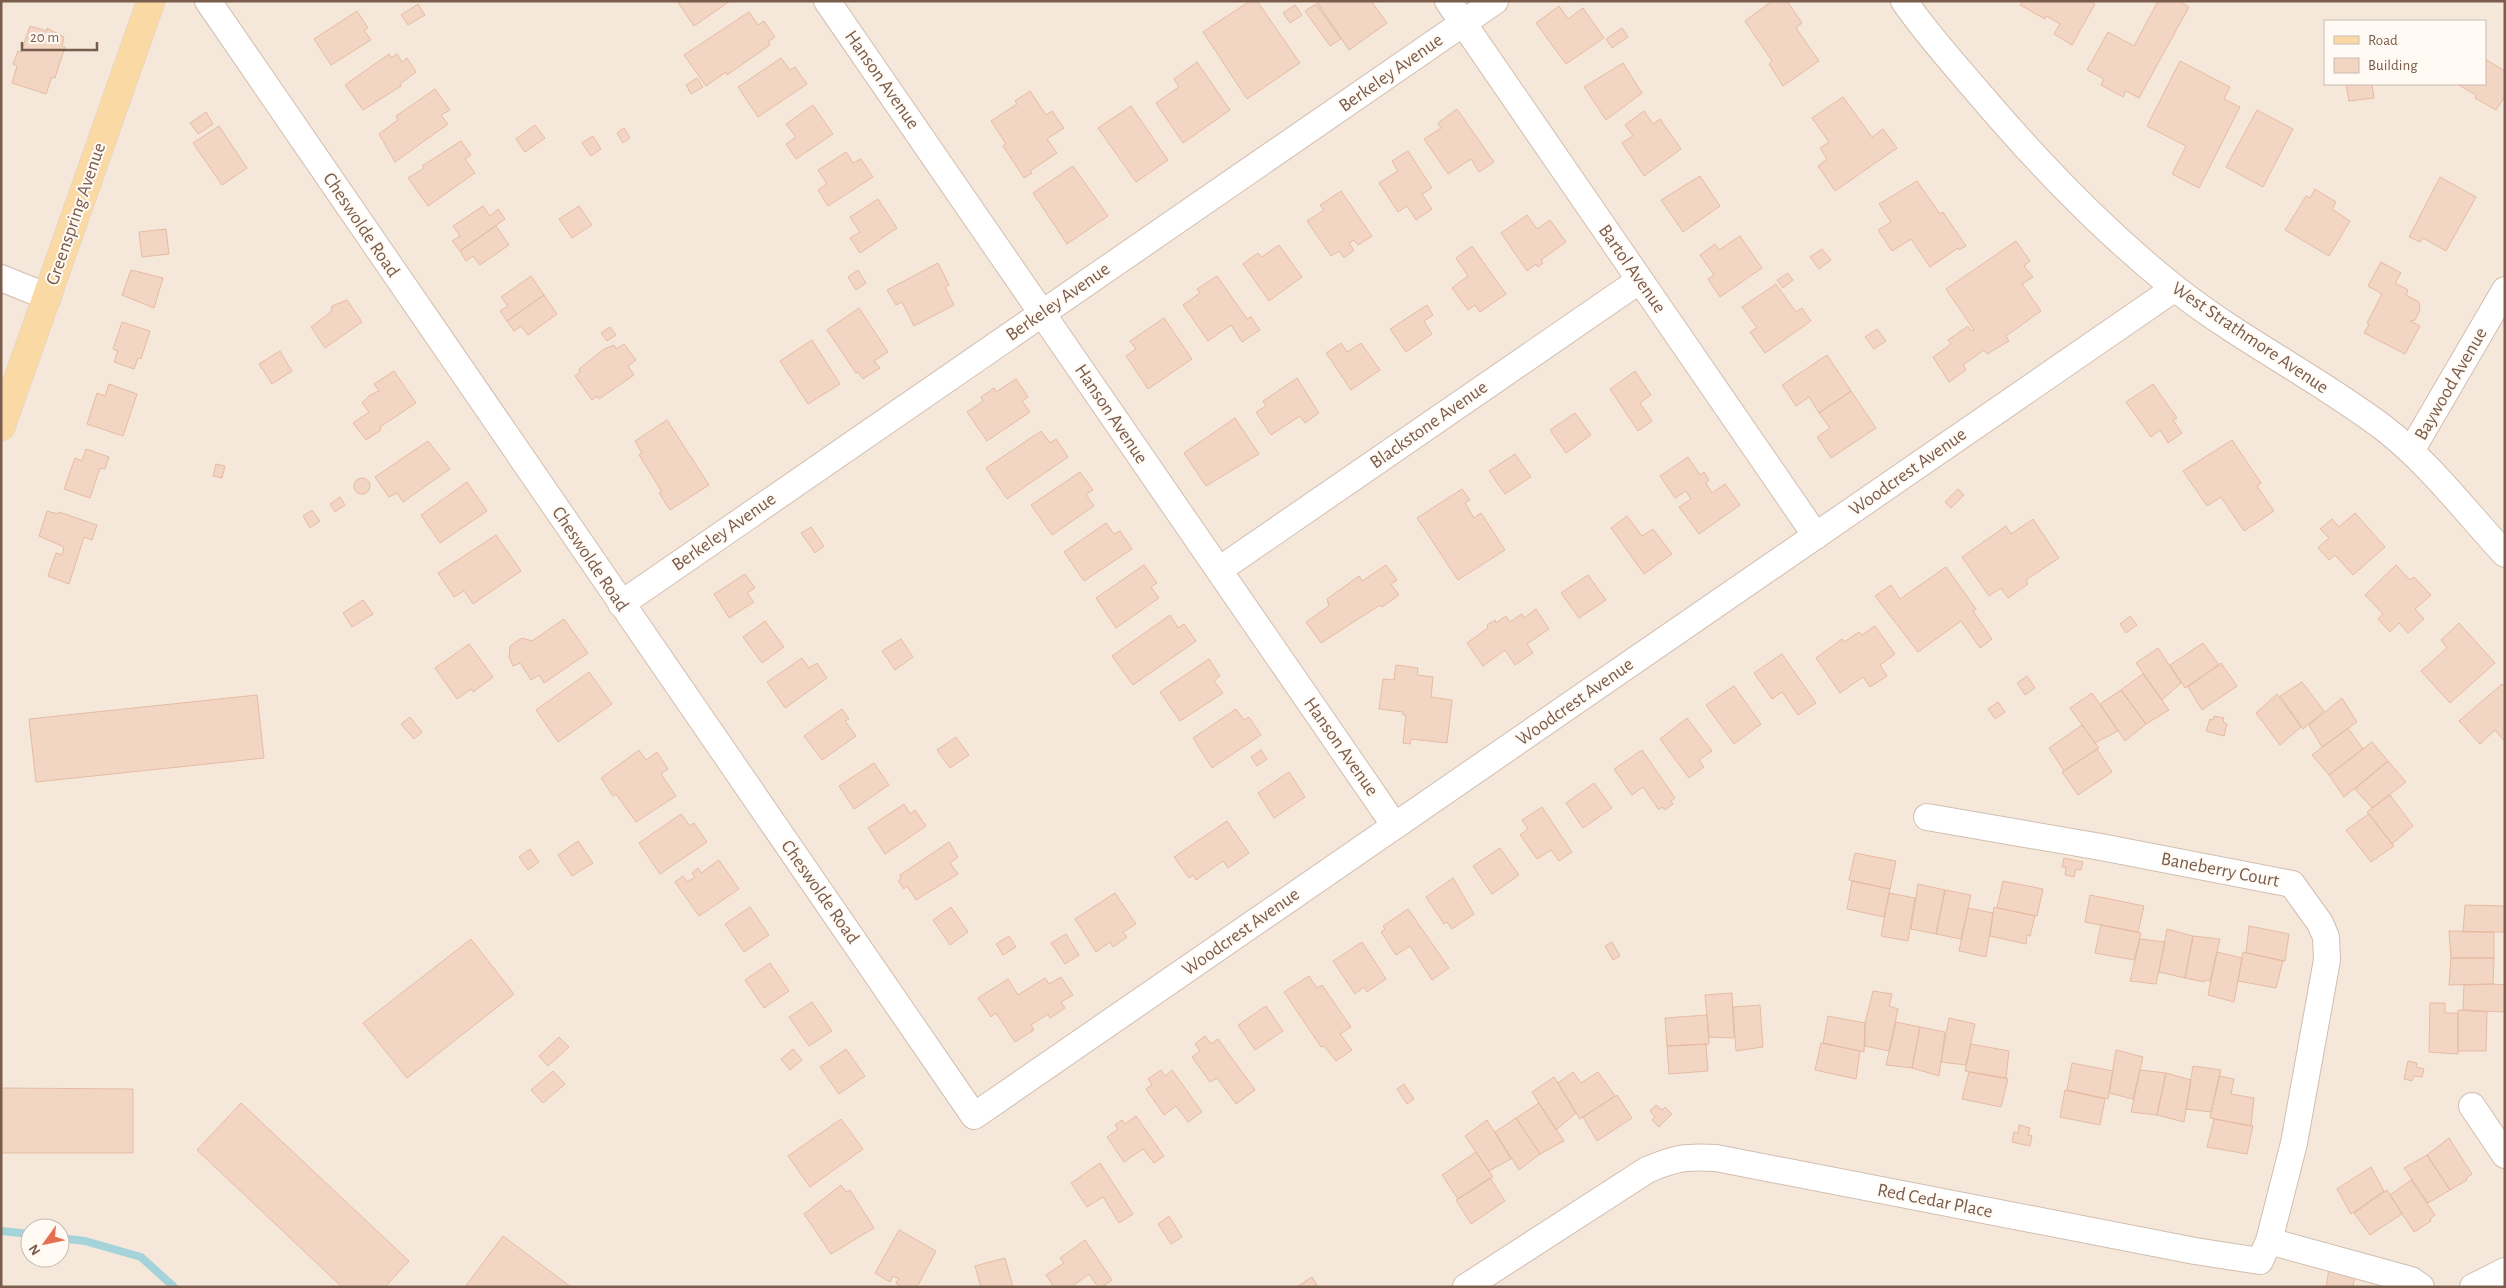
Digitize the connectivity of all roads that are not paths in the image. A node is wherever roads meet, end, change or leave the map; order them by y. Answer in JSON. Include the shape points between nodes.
{"nodes":[{"id":1,"x":151,"y":1,"type":"edge"},
{"id":2,"x":208,"y":1,"type":"edge"},
{"id":3,"x":827,"y":1,"type":"edge"},
{"id":4,"x":1448,"y":1,"type":"edge"},
{"id":5,"x":1495,"y":1,"type":"edge"},
{"id":6,"x":1904,"y":1,"type":"edge"},
{"id":7,"x":1463,"y":23,"type":"junction"},
{"id":8,"x":1,"y":278,"type":"edge"},
{"id":9,"x":1640,"y":280,"type":"junction"},
{"id":10,"x":2175,"y":288,"type":"junction"},
{"id":11,"x":2505,"y":290,"type":"edge"},
{"id":12,"x":48,"y":297,"type":"junction"},
{"id":13,"x":1042,"y":313,"type":"junction"},
{"id":14,"x":1,"y":427,"type":"edge"},
{"id":15,"x":2412,"y":451,"type":"junction"},
{"id":16,"x":1816,"y":536,"type":"junction"},
{"id":17,"x":2505,"y":554,"type":"edge"},
{"id":18,"x":1219,"y":570,"type":"junction"},
{"id":19,"x":621,"y":604,"type":"junction"},
{"id":20,"x":1927,"y":818,"type":"dead end"},
{"id":21,"x":1395,"y":826,"type":"junction"},
{"id":22,"x":2472,"y":1106,"type":"dead end"},
{"id":23,"x":974,"y":1116,"type":"joint"},
{"id":24,"x":2505,"y":1155,"type":"edge"},
{"id":25,"x":2268,"y":1242,"type":"junction"},
{"id":26,"x":2505,"y":1272,"type":"edge"},
{"id":27,"x":2413,"y":1285,"type":"edge"},
{"id":28,"x":1466,"y":1287,"type":"edge"},
{"id":29,"x":2473,"y":1287,"type":"edge"}],
"edges":[{"from":1,"to":12,"type":"main road","name":"Greenspring Avenue"},
{"from":2,"to":19,"type":"street","name":"Cheswolde Road"},
{"from":3,"to":13,"type":"street","name":"Hanson Avenue"},
{"from":4,"to":7,"type":"street","name":"Bartol Avenue"},
{"from":5,"to":7,"type":"street","name":"Berkeley Avenue"},
{"from":6,"to":10,"type":"street","name":"West Strathmore Avenue","via":[[1920,25],[2005,124],[2118,240]]},
{"from":7,"to":9,"type":"street","name":"Bartol Avenue"},
{"from":7,"to":13,"type":"street","name":"Berkeley Avenue"},
{"from":8,"to":12,"type":"street"},
{"from":9,"to":16,"type":"street","name":"Bartol Avenue"},
{"from":9,"to":18,"type":"street","name":"Blackstone Avenue"},
{"from":10,"to":15,"type":"street","name":"West Strathmore Avenue","via":[[2259,348],[2355,408]]},
{"from":10,"to":16,"type":"street","name":"Woodcrest Avenue"},
{"from":11,"to":15,"type":"street","name":"Baywood Avenue"},
{"from":12,"to":14,"type":"main road","name":"Greenspring Avenue"},
{"from":13,"to":18,"type":"street","name":"Hanson Avenue"},
{"from":13,"to":19,"type":"street","name":"Berkeley Avenue"},
{"from":15,"to":17,"type":"street","name":"West Strathmore Avenue"},
{"from":16,"to":21,"type":"street","name":"Woodcrest Avenue"},
{"from":18,"to":21,"type":"street","name":"Hanson Avenue"},
{"from":19,"to":23,"type":"street","name":"Cheswolde Road"},
{"from":20,"to":25,"type":"street","name":"Baneberry Court","via":[[2292,884],[2320,923],[2326,937],[2327,960],[2294,1143]]},
{"from":21,"to":23,"type":"street","name":"Woodcrest Avenue"},
{"from":22,"to":24,"type":"street"},
{"from":25,"to":27,"type":"street"},
{"from":25,"to":28,"type":"street","name":"Red Cedar Place","via":[[2260,1261],[1716,1158],[1674,1158],[1648,1170]]},
{"from":26,"to":29,"type":"street"}]}
